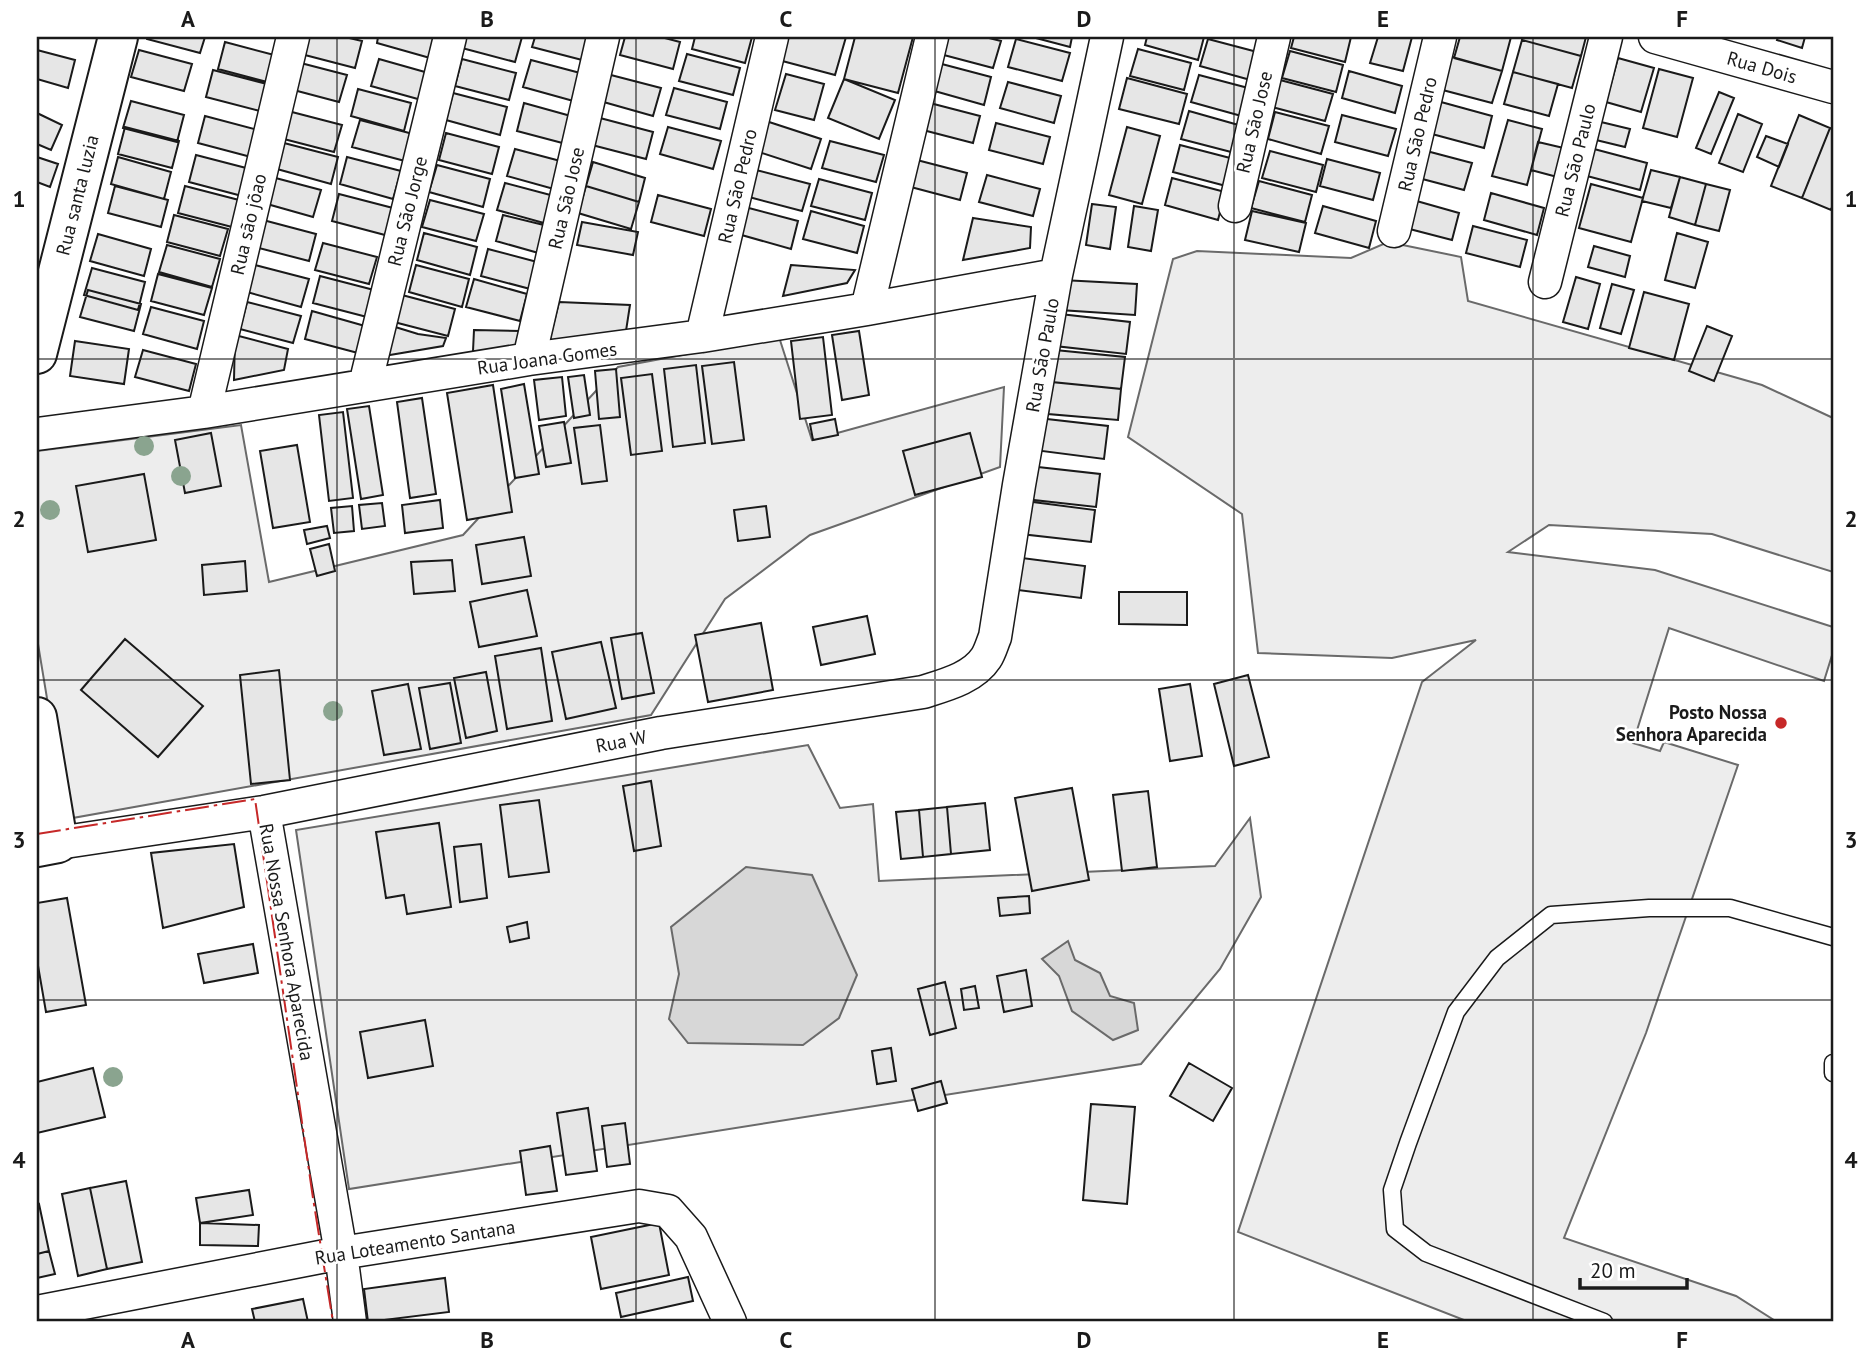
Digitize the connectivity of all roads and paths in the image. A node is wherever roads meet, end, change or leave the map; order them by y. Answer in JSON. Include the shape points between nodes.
{"nodes":[{"id":1,"x":118,"y":37,"type":"edge"},
{"id":2,"x":293,"y":37,"type":"edge"},
{"id":3,"x":450,"y":37,"type":"edge"},
{"id":4,"x":603,"y":37,"type":"edge"},
{"id":5,"x":772,"y":37,"type":"edge"},
{"id":6,"x":932,"y":37,"type":"edge"},
{"id":7,"x":1107,"y":37,"type":"edge"},
{"id":8,"x":1274,"y":37,"type":"edge"},
{"id":9,"x":1440,"y":37,"type":"edge"},
{"id":10,"x":1606,"y":37,"type":"edge"},
{"id":11,"x":1655,"y":37,"type":"edge"},
{"id":12,"x":1831,"y":86,"type":"edge"},
{"id":13,"x":1234,"y":206,"type":"dead end"},
{"id":14,"x":1394,"y":231,"type":"dead end"},
{"id":15,"x":1056,"y":275,"type":"junction"},
{"id":16,"x":1545,"y":282,"type":"dead end"},
{"id":17,"x":867,"y":309,"type":"junction"},
{"id":18,"x":702,"y":336,"type":"junction"},
{"id":19,"x":37,"y":354,"type":"edge"},
{"id":20,"x":530,"y":359,"type":"junction"},
{"id":21,"x":365,"y":385,"type":"junction"},
{"id":22,"x":204,"y":412,"type":"junction"},
{"id":23,"x":37,"y":434,"type":"edge"},
{"id":24,"x":977,"y":670,"type":"joint"},
{"id":25,"x":37,"y":717,"type":"edge"},
{"id":26,"x":264,"y":812,"type":"junction"},
{"id":27,"x":48,"y":845,"type":"edge"},
{"id":28,"x":1833,"y":937,"type":"edge"},
{"id":29,"x":1833,"y":1063,"type":"edge"},
{"id":30,"x":1833,"y":1073,"type":"edge"},
{"id":31,"x":341,"y":1254,"type":"junction"},
{"id":32,"x":37,"y":1312,"type":"edge"},
{"id":33,"x":350,"y":1322,"type":"edge"},
{"id":34,"x":730,"y":1322,"type":"edge"},
{"id":35,"x":1604,"y":1322,"type":"edge"}],
"edges":[{"from":1,"to":19,"type":"street","name":"Rua santa luzia"},
{"from":2,"to":22,"type":"street","name":"Rua são jõao"},
{"from":3,"to":21,"type":"street","name":"Rua São Jorge"},
{"from":4,"to":20,"type":"street","name":"Rua São Jose"},
{"from":5,"to":18,"type":"street","name":"Rua São Pedro"},
{"from":6,"to":17,"type":"street"},
{"from":7,"to":15,"type":"street","name":"Rua São Paulo"},
{"from":8,"to":13,"type":"street","name":"Rua São Jose"},
{"from":9,"to":14,"type":"street","name":"Rua São Pedro"},
{"from":10,"to":16,"type":"street","name":"Rua São Paulo"},
{"from":11,"to":12,"type":"street","name":"Rua Dois"},
{"from":15,"to":17,"type":"street","name":"Rua Joana Gomes"},
{"from":15,"to":24,"type":"street","name":"Rua São Paulo","via":[[995,637]]},
{"from":17,"to":18,"type":"street","name":"Rua Joana Gomes"},
{"from":18,"to":20,"type":"street","name":"Rua Joana Gomes"},
{"from":20,"to":21,"type":"street","name":"Rua Joana Gomes"},
{"from":21,"to":22,"type":"street","name":"Rua Joana Gomes"},
{"from":22,"to":23,"type":"street","name":"Rua Joana Gomes"},
{"from":24,"to":26,"type":"street","name":"Rua W","via":[[923,692],[661,733]]},
{"from":25,"to":27,"type":"street","name":"Rua Nossa Senhora Aparecida"},
{"from":26,"to":27,"type":"street","name":"Rua Nossa Senhora Aparecida"},
{"from":26,"to":31,"type":"street","name":"Rua Nossa Senhora Aparecida"},
{"from":28,"to":35,"type":"lane","via":[[1730,908],[1551,915],[1497,958],[1456,1012],[1392,1190],[1395,1228],[1426,1253]]},
{"from":29,"to":30,"type":"lane"},
{"from":31,"to":32,"type":"street","name":"Rua Loteamento Santana"},
{"from":31,"to":33,"type":"street","name":"Rua Nossa Senhora Aparecida"},
{"from":31,"to":34,"type":"street","name":"Rua Loteamento Santana","via":[[639,1206],[668,1211],[691,1237]]}]}
